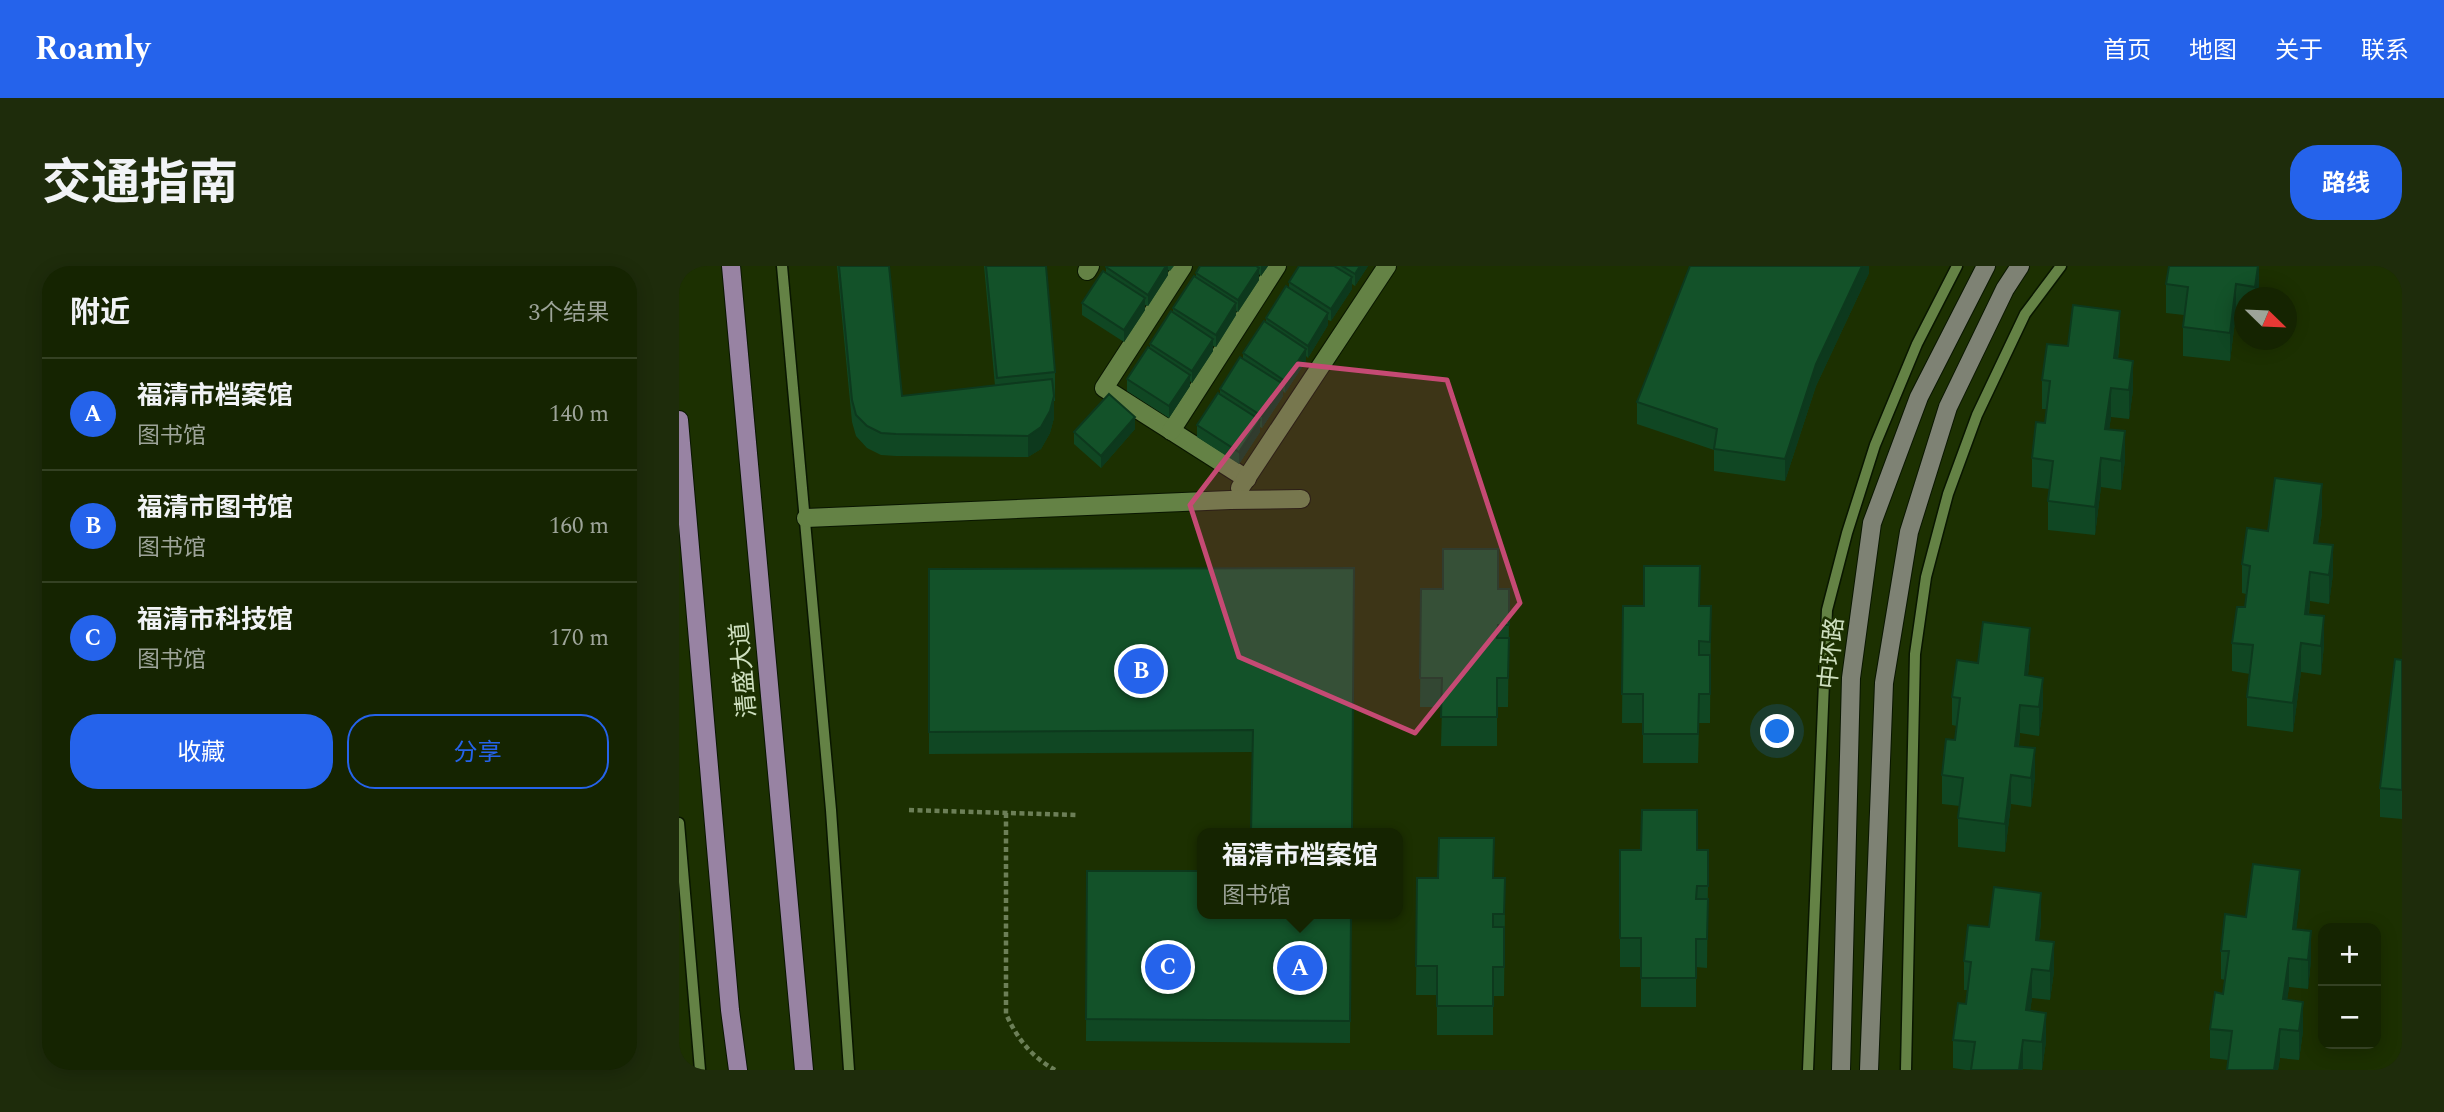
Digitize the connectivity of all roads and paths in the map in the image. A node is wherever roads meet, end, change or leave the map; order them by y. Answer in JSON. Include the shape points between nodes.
{"nodes":[{"id":1,"x":731,"y":266,"type":"edge"},
{"id":2,"x":782,"y":266,"type":"edge"},
{"id":3,"x":1182,"y":266,"type":"edge"},
{"id":4,"x":1277,"y":266,"type":"edge"},
{"id":5,"x":1387,"y":266,"type":"edge"},
{"id":6,"x":1957,"y":266,"type":"edge"},
{"id":7,"x":1986,"y":266,"type":"edge"},
{"id":8,"x":2020,"y":266,"type":"edge"},
{"id":9,"x":2061,"y":266,"type":"edge"},
{"id":10,"x":679,"y":420,"type":"edge"},
{"id":11,"x":1171,"y":431,"type":"junction"},
{"id":12,"x":1247,"y":479,"type":"junction"},
{"id":13,"x":1301,"y":499,"type":"dead end"},
{"id":14,"x":1230,"y":500,"type":"junction"},
{"id":15,"x":806,"y":519,"type":"junction"},
{"id":16,"x":909,"y":810,"type":"dead end"},
{"id":17,"x":1006,"y":813,"type":"junction"},
{"id":18,"x":1077,"y":815,"type":"dead end"},
{"id":19,"x":679,"y":823,"type":"edge"},
{"id":20,"x":700,"y":1070,"type":"edge"},
{"id":21,"x":738,"y":1070,"type":"edge"},
{"id":22,"x":804,"y":1070,"type":"edge"},
{"id":23,"x":849,"y":1070,"type":"edge"},
{"id":24,"x":1055,"y":1070,"type":"edge"},
{"id":25,"x":1808,"y":1070,"type":"edge"},
{"id":26,"x":1841,"y":1070,"type":"edge"},
{"id":27,"x":1869,"y":1070,"type":"edge"},
{"id":28,"x":1906,"y":1070,"type":"edge"}],
"edges":[{"from":1,"to":22,"type":"main road","name":"清盛大道"},
{"from":2,"to":15,"type":"lane"},
{"from":3,"to":11,"type":"street","via":[[1104,388]]},
{"from":4,"to":11,"type":"street"},
{"from":5,"to":12,"type":"street"},
{"from":6,"to":25,"type":"lane","via":[[1917,344],[1875,445],[1827,610]]},
{"from":7,"to":26,"type":"street","name":"中环路","via":[[1919,397],[1872,523],[1851,678]]},
{"from":8,"to":27,"type":"street","via":[[1948,407],[1909,532],[1884,683]]},
{"from":9,"to":28,"type":"lane","via":[[2025,314],[1977,415],[1948,494],[1926,577],[1915,654]]},
{"from":10,"to":21,"type":"main road","name":"清盛大道"},
{"from":11,"to":12,"type":"street"},
{"from":12,"to":14,"type":"street"},
{"from":13,"to":14,"type":"street"},
{"from":14,"to":15,"type":"street"},
{"from":15,"to":23,"type":"lane"},
{"from":16,"to":17,"type":"path"},
{"from":17,"to":18,"type":"path"},
{"from":17,"to":24,"type":"path","via":[[1006,1014],[1016,1037],[1036,1059]]},
{"from":19,"to":20,"type":"lane"}]}
